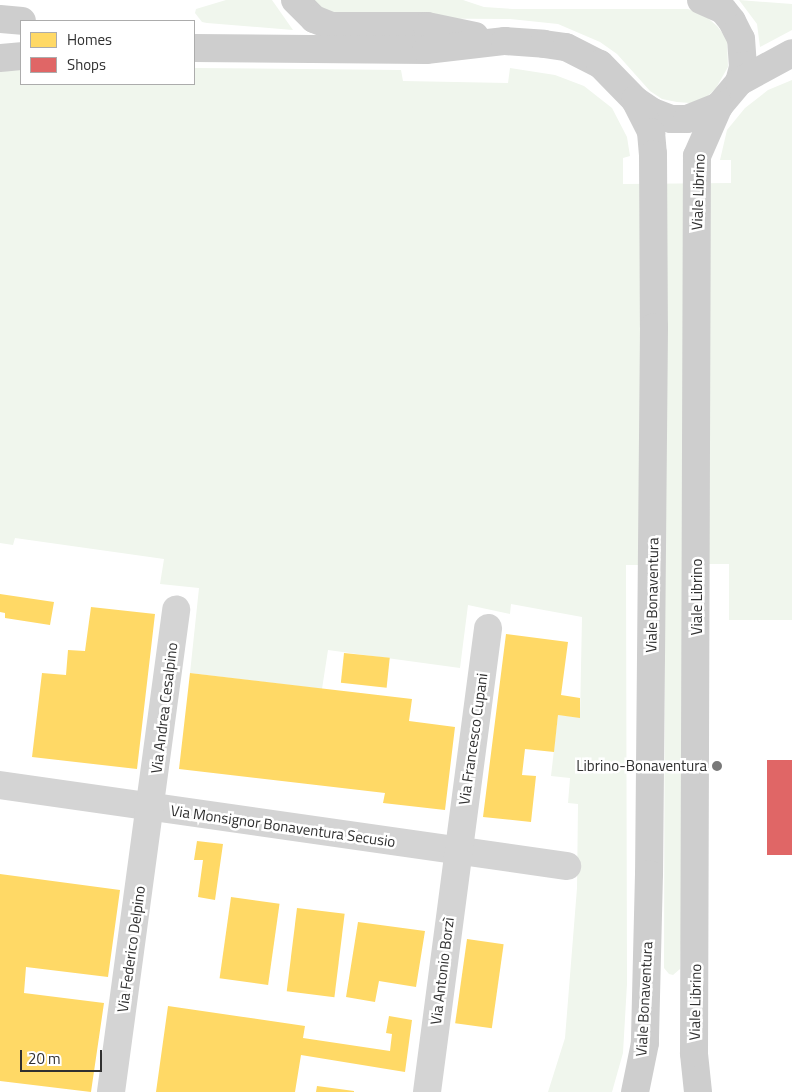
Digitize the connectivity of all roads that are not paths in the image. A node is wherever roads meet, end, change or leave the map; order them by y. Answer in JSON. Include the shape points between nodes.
{"nodes":[{"id":1,"x":294,"y":0,"type":"edge"},
{"id":2,"x":702,"y":0,"type":"edge"},
{"id":3,"x":0,"y":19,"type":"edge"},
{"id":4,"x":20,"y":21,"type":"edge"},
{"id":5,"x":195,"y":41,"type":"edge"},
{"id":6,"x":505,"y":41,"type":"junction"},
{"id":7,"x":238,"y":46,"type":"junction"},
{"id":8,"x":195,"y":48,"type":"edge"},
{"id":9,"x":792,"y":53,"type":"edge"},
{"id":10,"x":20,"y":56,"type":"edge"},
{"id":11,"x":0,"y":58,"type":"edge"},
{"id":12,"x":739,"y":82,"type":"junction"},
{"id":13,"x":634,"y":100,"type":"junction"},
{"id":14,"x":718,"y":106,"type":"junction"},
{"id":15,"x":176,"y":609,"type":"dead end"},
{"id":16,"x":488,"y":628,"type":"dead end"},
{"id":17,"x":0,"y":785,"type":"edge"},
{"id":18,"x":151,"y":807,"type":"junction"},
{"id":19,"x":457,"y":851,"type":"junction"},
{"id":20,"x":567,"y":866,"type":"dead end"},
{"id":21,"x":111,"y":1092,"type":"edge"},
{"id":22,"x":427,"y":1092,"type":"edge"},
{"id":23,"x":635,"y":1092,"type":"edge"},
{"id":24,"x":698,"y":1092,"type":"edge"}],
"edges":[{"from":1,"to":6,"type":"main road","via":[[314,20],[331,26],[427,26]]},
{"from":2,"to":12,"type":"main road","via":[[723,10],[738,30],[743,52]]},
{"from":3,"to":4,"type":"main road"},
{"from":5,"to":7,"type":"main road"},
{"from":6,"to":7,"type":"main road","via":[[426,50]]},
{"from":6,"to":13,"type":"main road","via":[[566,47],[589,57],[616,79]]},
{"from":7,"to":8,"type":"main road"},
{"from":9,"to":12,"type":"main road"},
{"from":10,"to":11,"type":"main road"},
{"from":12,"to":14,"type":"main road"},
{"from":13,"to":14,"type":"main road","via":[[671,119],[701,116]]},
{"from":13,"to":23,"type":"main road","name":"Viale Bonaventura","via":[[651,132],[653,184],[652,565],[645,1043]]},
{"from":14,"to":24,"type":"main road","name":"Viale Librino","via":[[697,156],[694,1052]]},
{"from":15,"to":18,"type":"street","name":"Via Andrea Cesalpino"},
{"from":16,"to":19,"type":"street","name":"Via Francesco Cupani"},
{"from":17,"to":18,"type":"street","name":"Via Monsignor Bonaventura Secusio"},
{"from":18,"to":19,"type":"street","name":"Via Monsignor Bonaventura Secusio"},
{"from":18,"to":21,"type":"street","name":"Via Federico Delpino"},
{"from":19,"to":20,"type":"street","name":"Via Monsignor Bonaventura Secusio"},
{"from":19,"to":22,"type":"street","name":"Via Antonio Borzì"}]}
